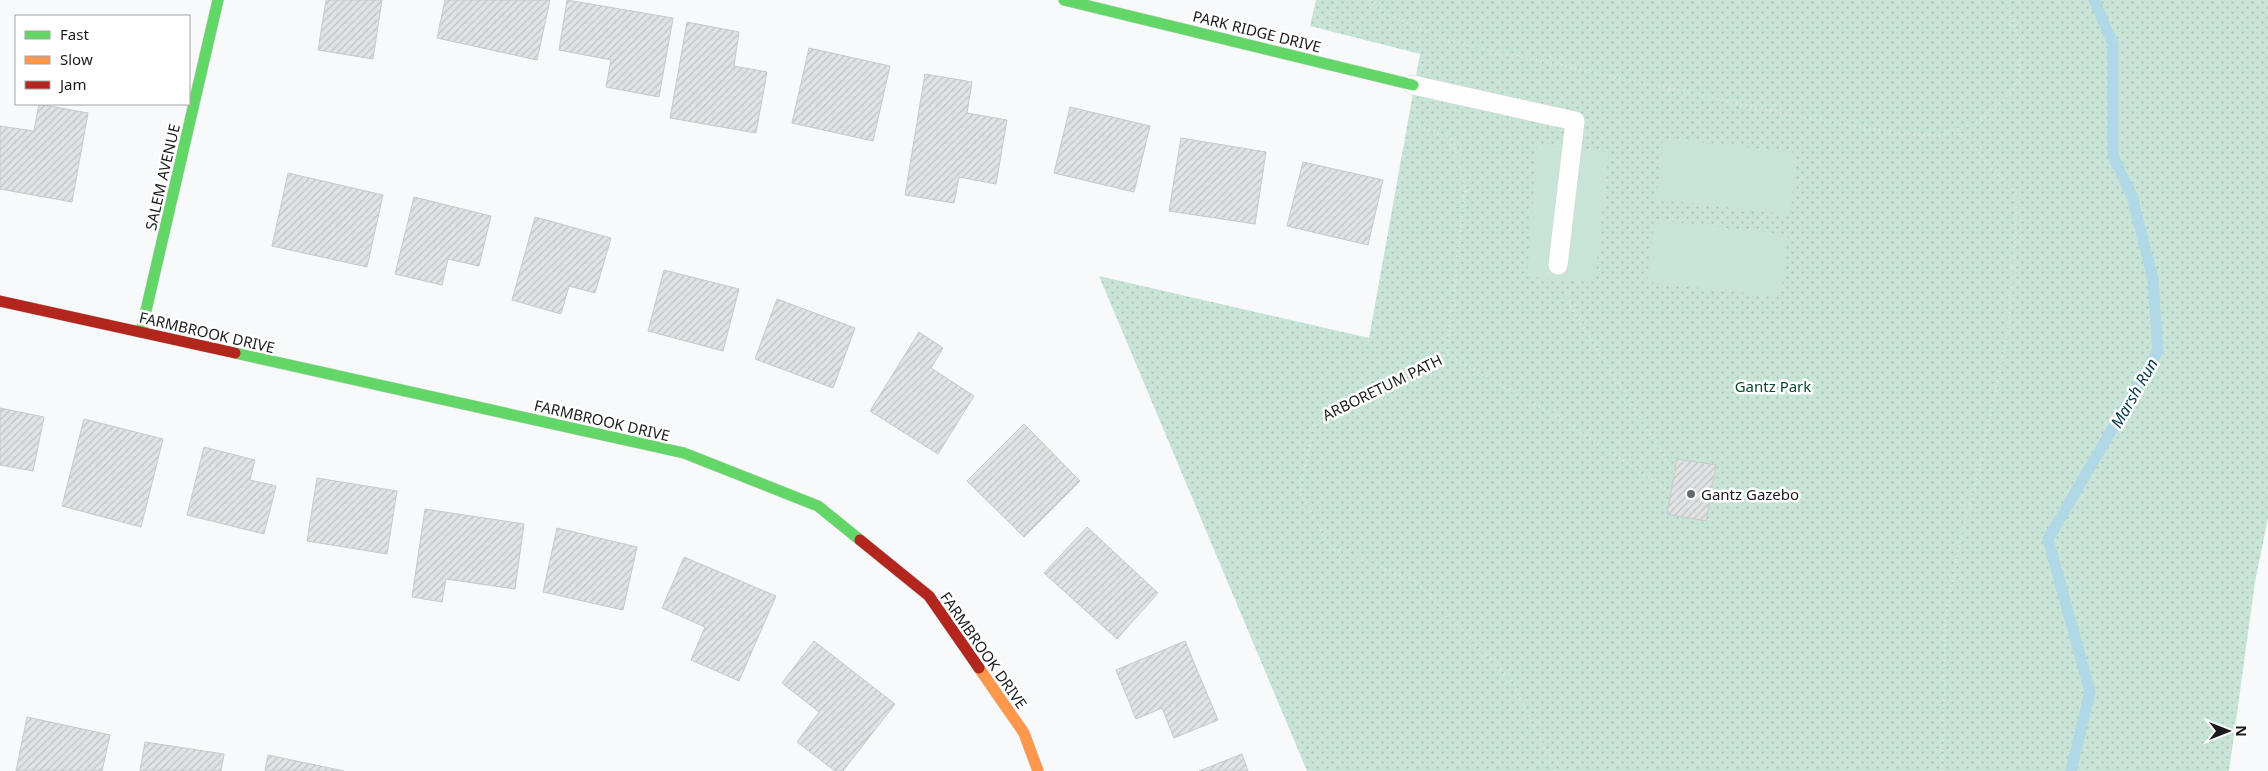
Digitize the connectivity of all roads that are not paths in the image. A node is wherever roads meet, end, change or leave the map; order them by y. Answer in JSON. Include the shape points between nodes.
{"nodes":[{"id":1,"x":218,"y":0,"type":"edge"},
{"id":2,"x":1064,"y":0,"type":"edge"},
{"id":3,"x":1413,"y":85,"type":"joint"},
{"id":4,"x":1558,"y":265,"type":"road end"},
{"id":5,"x":0,"y":301,"type":"edge"},
{"id":6,"x":141,"y":332,"type":"junction"},
{"id":7,"x":1038,"y":771,"type":"edge"}],
"edges":[{"from":1,"to":6,"type":"street","name":"SALEM AVENUE"},
{"from":2,"to":3,"type":"street","name":"PARK RIDGE DRIVE"},
{"from":3,"to":4,"type":"lane","via":[[1575,121]]},
{"from":5,"to":6,"type":"street","name":"FARMBROOK DRIVE"},
{"from":6,"to":7,"type":"street","name":"FARMBROOK DRIVE","via":[[684,453],[818,506],[929,596],[1024,733]]}]}
